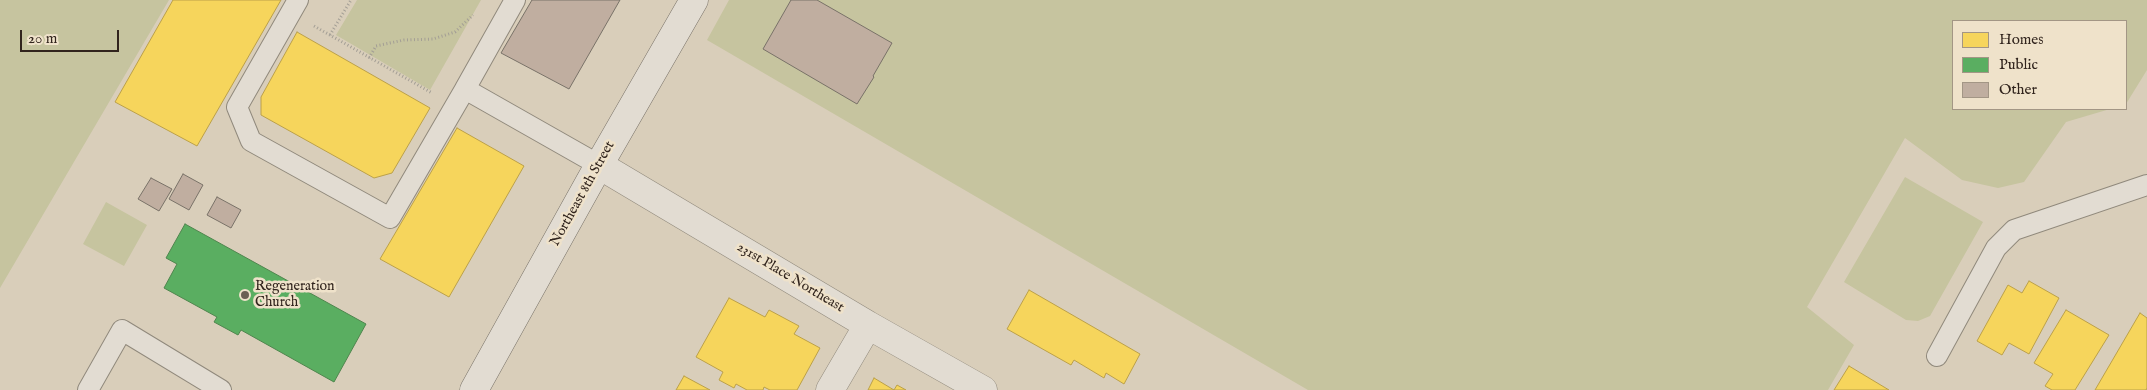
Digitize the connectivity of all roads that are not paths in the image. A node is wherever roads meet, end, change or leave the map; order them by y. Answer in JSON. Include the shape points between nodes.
{"nodes":[{"id":1,"x":298,"y":0,"type":"edge"},
{"id":2,"x":515,"y":0,"type":"edge"},
{"id":3,"x":694,"y":0,"type":"edge"},
{"id":4,"x":465,"y":89,"type":"junction"},
{"id":5,"x":599,"y":165,"type":"junction"},
{"id":6,"x":2147,"y":185,"type":"edge"},
{"id":7,"x":868,"y":324,"type":"junction"},
{"id":8,"x":1937,"y":356,"type":"dead end"},
{"id":9,"x":88,"y":390,"type":"edge"},
{"id":10,"x":221,"y":390,"type":"edge"},
{"id":11,"x":474,"y":390,"type":"edge"},
{"id":12,"x":830,"y":390,"type":"edge"},
{"id":13,"x":983,"y":390,"type":"edge"}],
"edges":[{"from":1,"to":4,"type":"lane","via":[[237,107],[251,141],[390,218]]},
{"from":2,"to":4,"type":"lane"},
{"from":3,"to":5,"type":"street","name":"Northeast 8th Street"},
{"from":4,"to":5,"type":"lane"},
{"from":5,"to":7,"type":"street","name":"231st Place Northeast"},
{"from":5,"to":11,"type":"street","name":"Northeast 8th Street"},
{"from":6,"to":8,"type":"lane","via":[[2014,230],[1996,248]]},
{"from":7,"to":12,"type":"street"},
{"from":7,"to":13,"type":"street","name":"231st Place Northeast"},
{"from":9,"to":10,"type":"lane","via":[[122,330]]}]}
